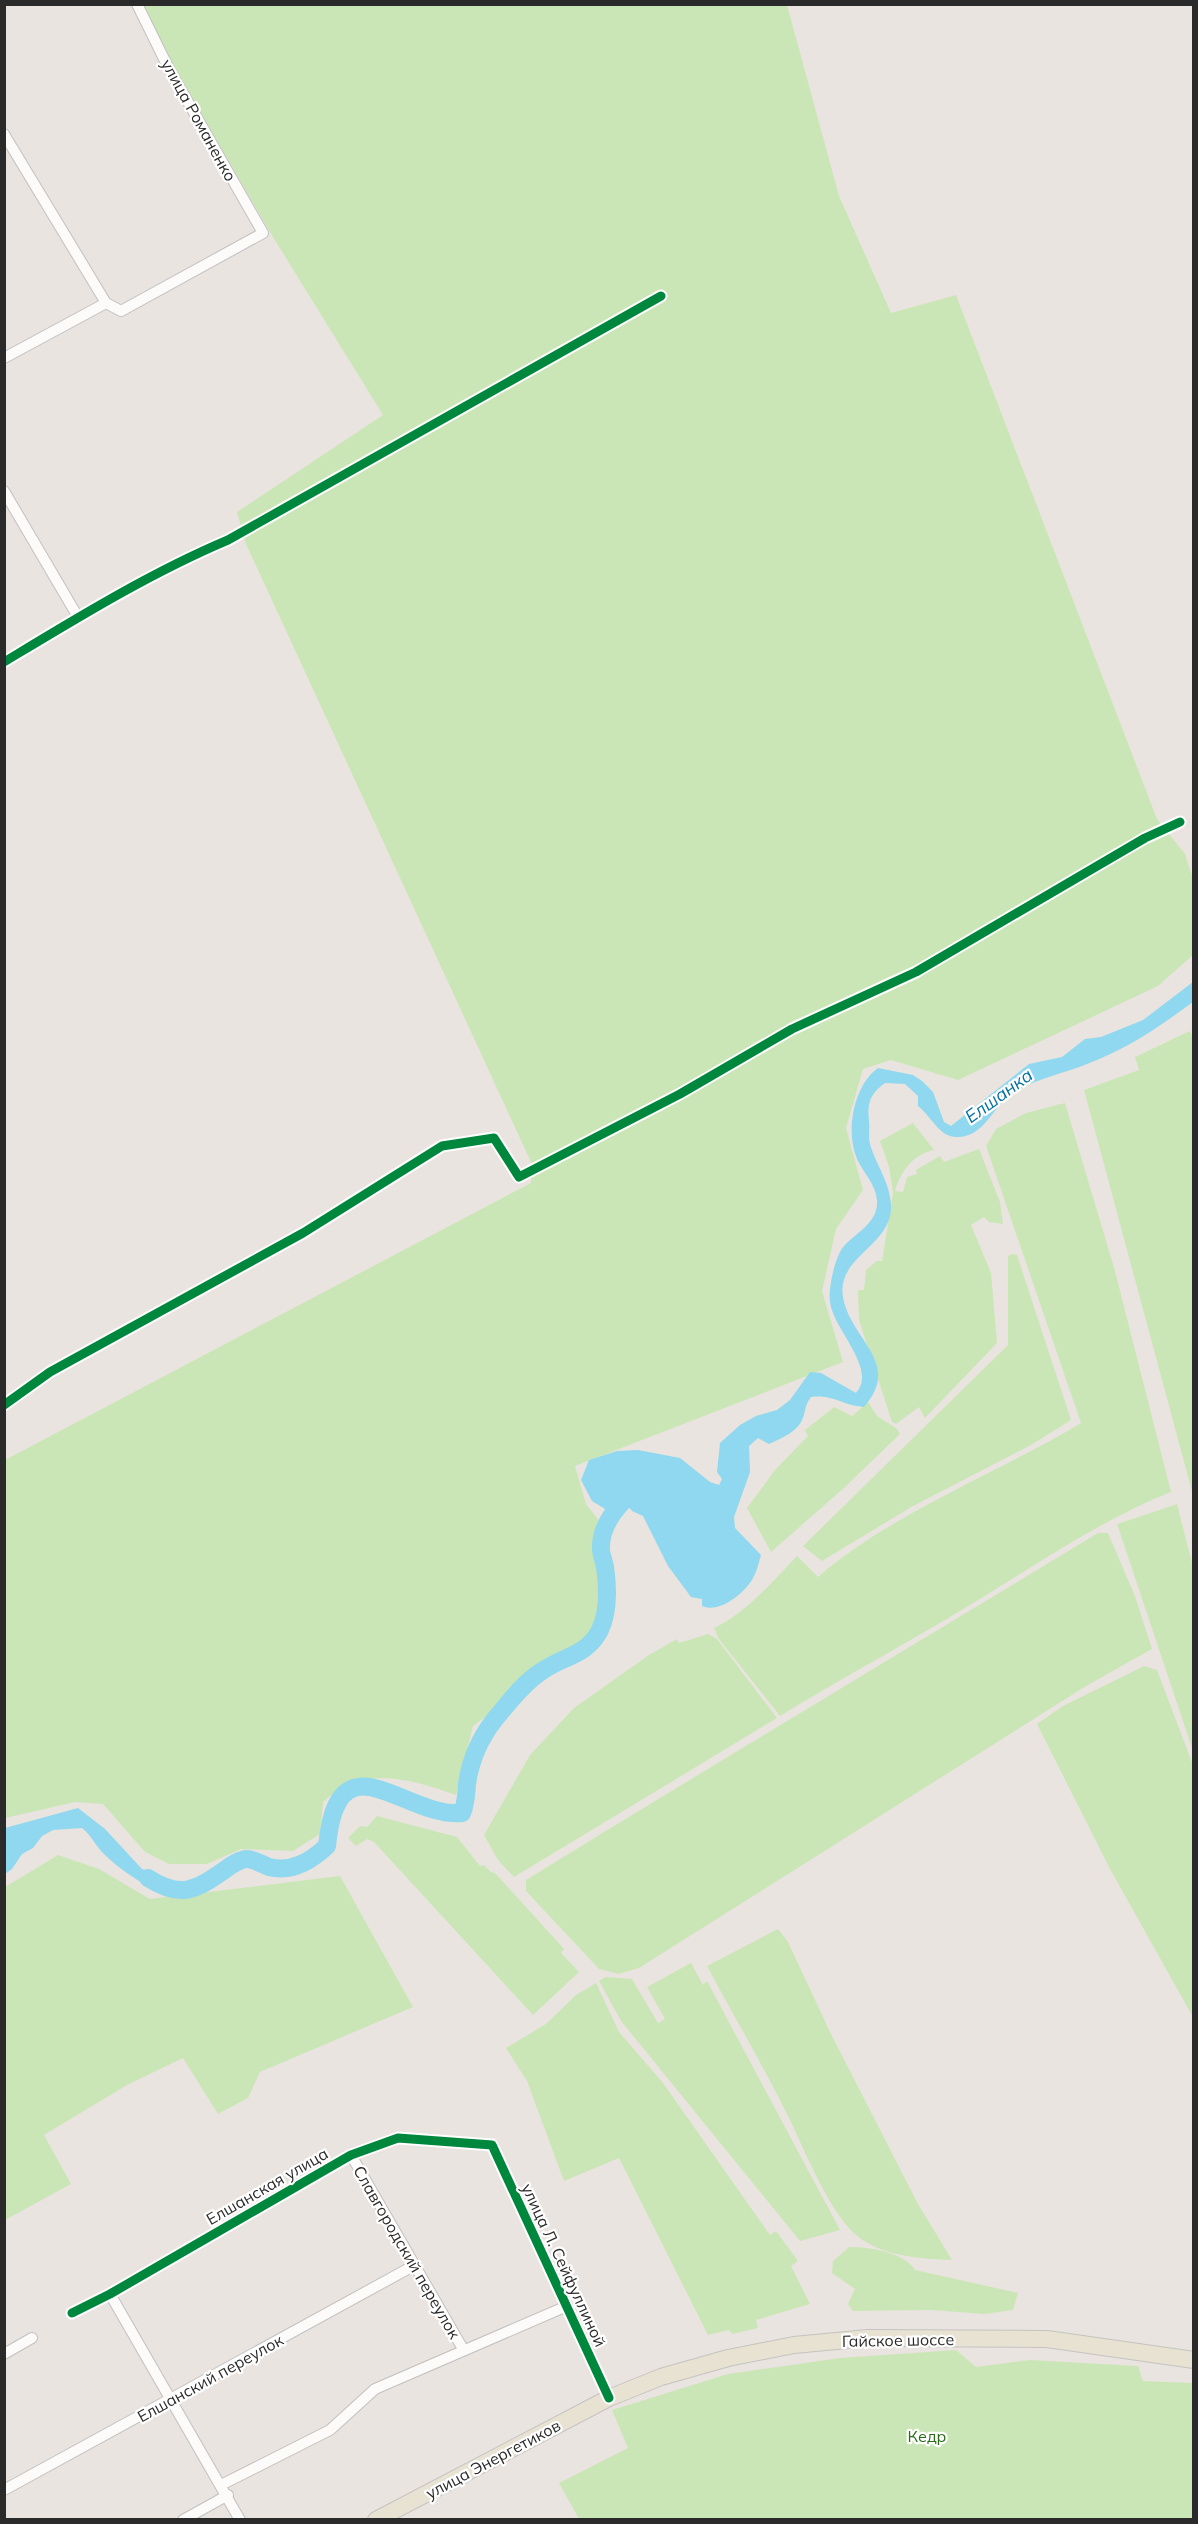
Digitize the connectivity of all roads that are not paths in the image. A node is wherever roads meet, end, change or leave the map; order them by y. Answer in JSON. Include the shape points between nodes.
{"nodes":[{"id":1,"x":137,"y":4,"type":"edge"},
{"id":2,"x":4,"y":134,"type":"edge"},
{"id":3,"x":661,"y":296,"type":"dead end"},
{"id":4,"x":106,"y":303,"type":"junction"},
{"id":5,"x":4,"y":358,"type":"edge"},
{"id":6,"x":4,"y":491,"type":"edge"},
{"id":7,"x":78,"y":617,"type":"junction"},
{"id":8,"x":4,"y":662,"type":"edge"},
{"id":9,"x":1180,"y":822,"type":"dead end"},
{"id":10,"x":4,"y":1405,"type":"edge"},
{"id":11,"x":492,"y":2145,"type":"joint"},
{"id":12,"x":351,"y":2155,"type":"junction"},
{"id":13,"x":415,"y":2265,"type":"junction"},
{"id":14,"x":110,"y":2294,"type":"junction"},
{"id":15,"x":567,"y":2306,"type":"junction"},
{"id":16,"x":72,"y":2313,"type":"dead end"},
{"id":17,"x":32,"y":2338,"type":"dead end"},
{"id":18,"x":464,"y":2349,"type":"junction"},
{"id":19,"x":4,"y":2354,"type":"edge"},
{"id":20,"x":1194,"y":2360,"type":"edge"},
{"id":21,"x":609,"y":2398,"type":"junction"},
{"id":22,"x":170,"y":2400,"type":"junction"},
{"id":23,"x":221,"y":2484,"type":"junction"},
{"id":24,"x":4,"y":2490,"type":"edge"},
{"id":25,"x":228,"y":2495,"type":"junction"},
{"id":26,"x":183,"y":2520,"type":"edge"},
{"id":27,"x":240,"y":2520,"type":"edge"},
{"id":28,"x":376,"y":2520,"type":"edge"}],
"edges":[{"from":1,"to":4,"type":"street","name":"улица Романенко","via":[[263,233],[121,311]]},
{"from":2,"to":4,"type":"street"},
{"from":3,"to":7,"type":"street","via":[[228,540]]},
{"from":4,"to":5,"type":"street"},
{"from":6,"to":7,"type":"street"},
{"from":7,"to":8,"type":"street"},
{"from":9,"to":10,"type":"street","via":[[1145,838],[916,972],[792,1029],[680,1094],[519,1177],[494,1138],[442,1146],[303,1233],[50,1372]]},
{"from":11,"to":12,"type":"street","name":"Елшанская улица","via":[[398,2138]]},
{"from":11,"to":15,"type":"street","name":"улица Л. Сейфуллиной"},
{"from":12,"to":13,"type":"street","name":"Славгородский переулок"},
{"from":12,"to":14,"type":"street","name":"Елшанская улица"},
{"from":13,"to":18,"type":"street","name":"Славгородский переулок"},
{"from":13,"to":22,"type":"street","name":"Елшанский переулок"},
{"from":14,"to":16,"type":"street","name":"Елшанская улица"},
{"from":14,"to":22,"type":"street"},
{"from":15,"to":18,"type":"street","via":[[480,2346]]},
{"from":15,"to":21,"type":"street","name":"улица Л. Сейфуллиной"},
{"from":17,"to":19,"type":"street"},
{"from":18,"to":23,"type":"street","via":[[375,2389],[330,2430]]},
{"from":20,"to":21,"type":"main road","name":"Гайское шоссе","via":[[1047,2339],[868,2338],[794,2345],[728,2358],[661,2377]]},
{"from":21,"to":28,"type":"main road","name":"улица Энергетиков"},
{"from":22,"to":23,"type":"street"},
{"from":22,"to":24,"type":"street","name":"Елшанский переулок"},
{"from":23,"to":25,"type":"street"},
{"from":25,"to":26,"type":"street"},
{"from":25,"to":27,"type":"street"}]}
